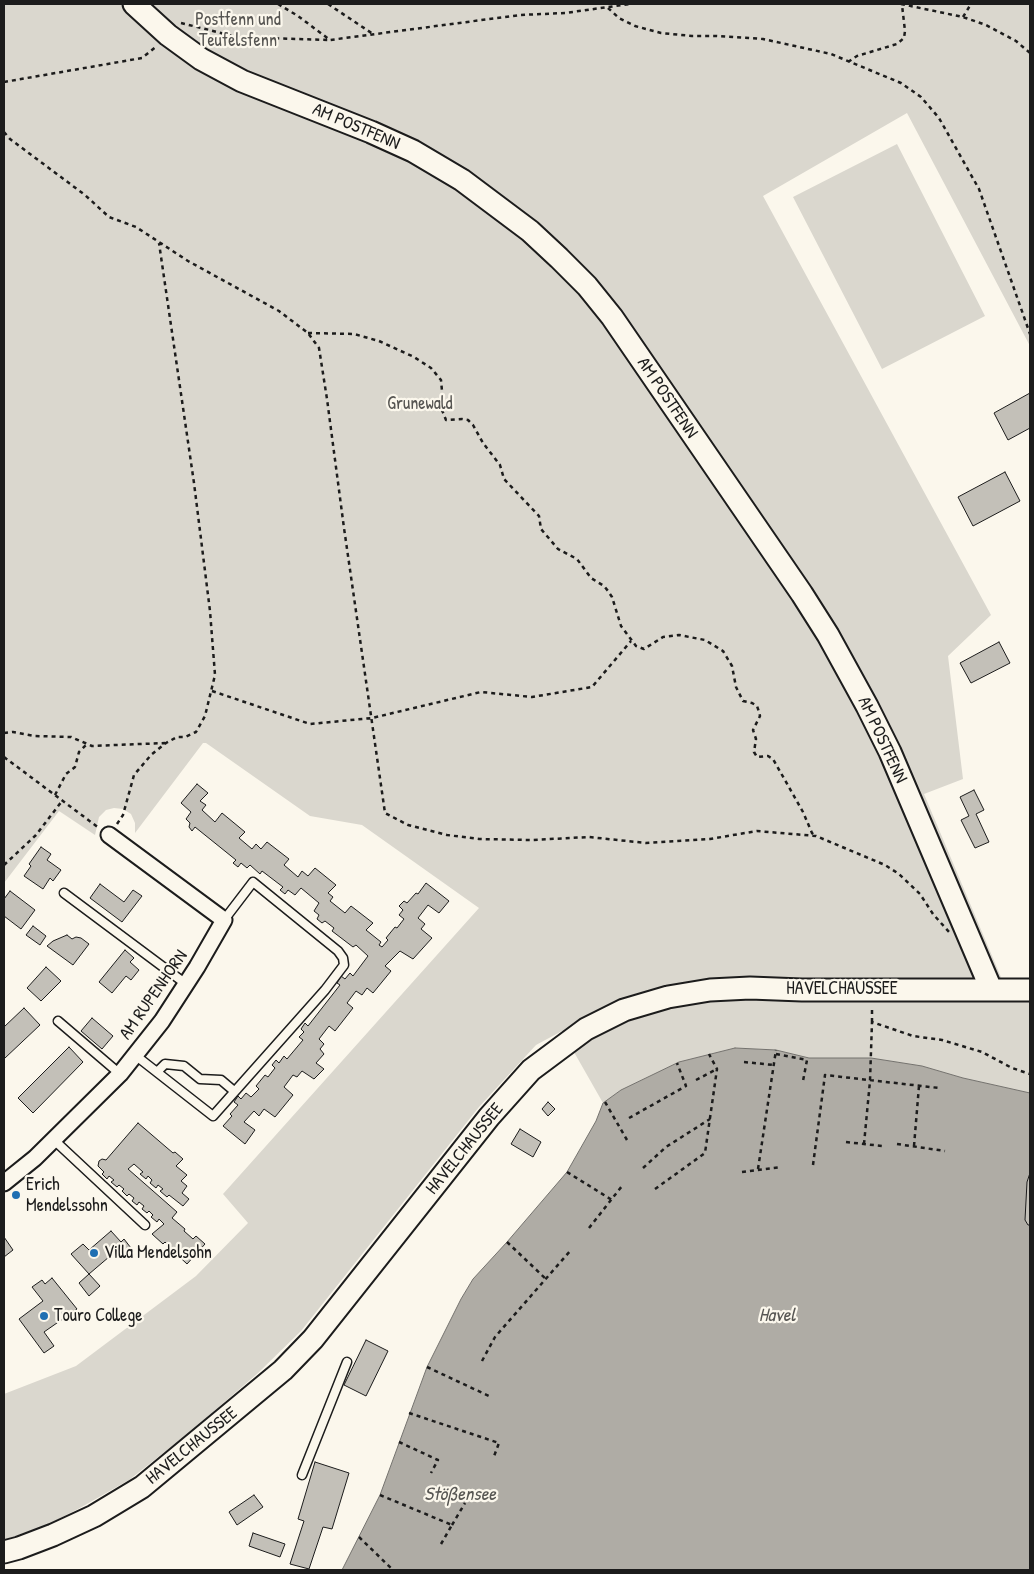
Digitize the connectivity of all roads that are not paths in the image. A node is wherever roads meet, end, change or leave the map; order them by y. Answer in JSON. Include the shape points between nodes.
{"nodes":[{"id":1,"x":134,"y":4,"type":"edge"},
{"id":2,"x":109,"y":835,"type":"road end"},
{"id":3,"x":64,"y":893,"type":"dead end"},
{"id":4,"x":224,"y":920,"type":"junction"},
{"id":5,"x":186,"y":984,"type":"junction"},
{"id":6,"x":991,"y":989,"type":"junction"},
{"id":7,"x":1030,"y":990,"type":"edge"},
{"id":8,"x":58,"y":1021,"type":"dead end"},
{"id":9,"x":135,"y":1055,"type":"junction"},
{"id":10,"x":157,"y":1072,"type":"junction"},
{"id":11,"x":120,"y":1074,"type":"junction"},
{"id":12,"x":234,"y":1091,"type":"junction"},
{"id":13,"x":54,"y":1140,"type":"junction"},
{"id":14,"x":4,"y":1183,"type":"edge"},
{"id":15,"x":145,"y":1225,"type":"dead end"},
{"id":16,"x":347,"y":1362,"type":"dead end"},
{"id":17,"x":302,"y":1475,"type":"dead end"},
{"id":18,"x":4,"y":1552,"type":"edge"}],
"edges":[{"from":1,"to":6,"type":"street","name":"AM POSTFENN","via":[[201,59],[242,81],[371,132],[462,180],[530,232],[587,286],[618,325],[828,635],[890,752]]},
{"from":2,"to":4,"type":"street"},
{"from":3,"to":5,"type":"lane"},
{"from":4,"to":5,"type":"street","name":"AM RUPENHORN"},
{"from":4,"to":12,"type":"lane","via":[[252,882],[338,951],[344,965]]},
{"from":5,"to":9,"type":"street","name":"AM RUPENHORN"},
{"from":6,"to":7,"type":"street","name":"HAVELCHAUSSEE"},
{"from":6,"to":18,"type":"street","name":"HAVELCHAUSSEE","via":[[710,990],[668,997],[624,1010],[586,1029],[531,1070],[489,1117],[313,1339],[283,1370],[142,1486],[94,1516]]},
{"from":8,"to":11,"type":"lane"},
{"from":9,"to":10,"type":"lane"},
{"from":9,"to":11,"type":"street","name":"AM RUPENHORN"},
{"from":10,"to":12,"type":"lane","via":[[165,1064],[184,1066],[200,1079],[221,1080]]},
{"from":10,"to":12,"type":"lane","via":[[213,1116]]},
{"from":11,"to":13,"type":"street","name":"AM RUPENHORN"},
{"from":13,"to":14,"type":"street","name":"AM RUPENHORN"},
{"from":13,"to":15,"type":"lane"},
{"from":16,"to":17,"type":"lane"}]}
